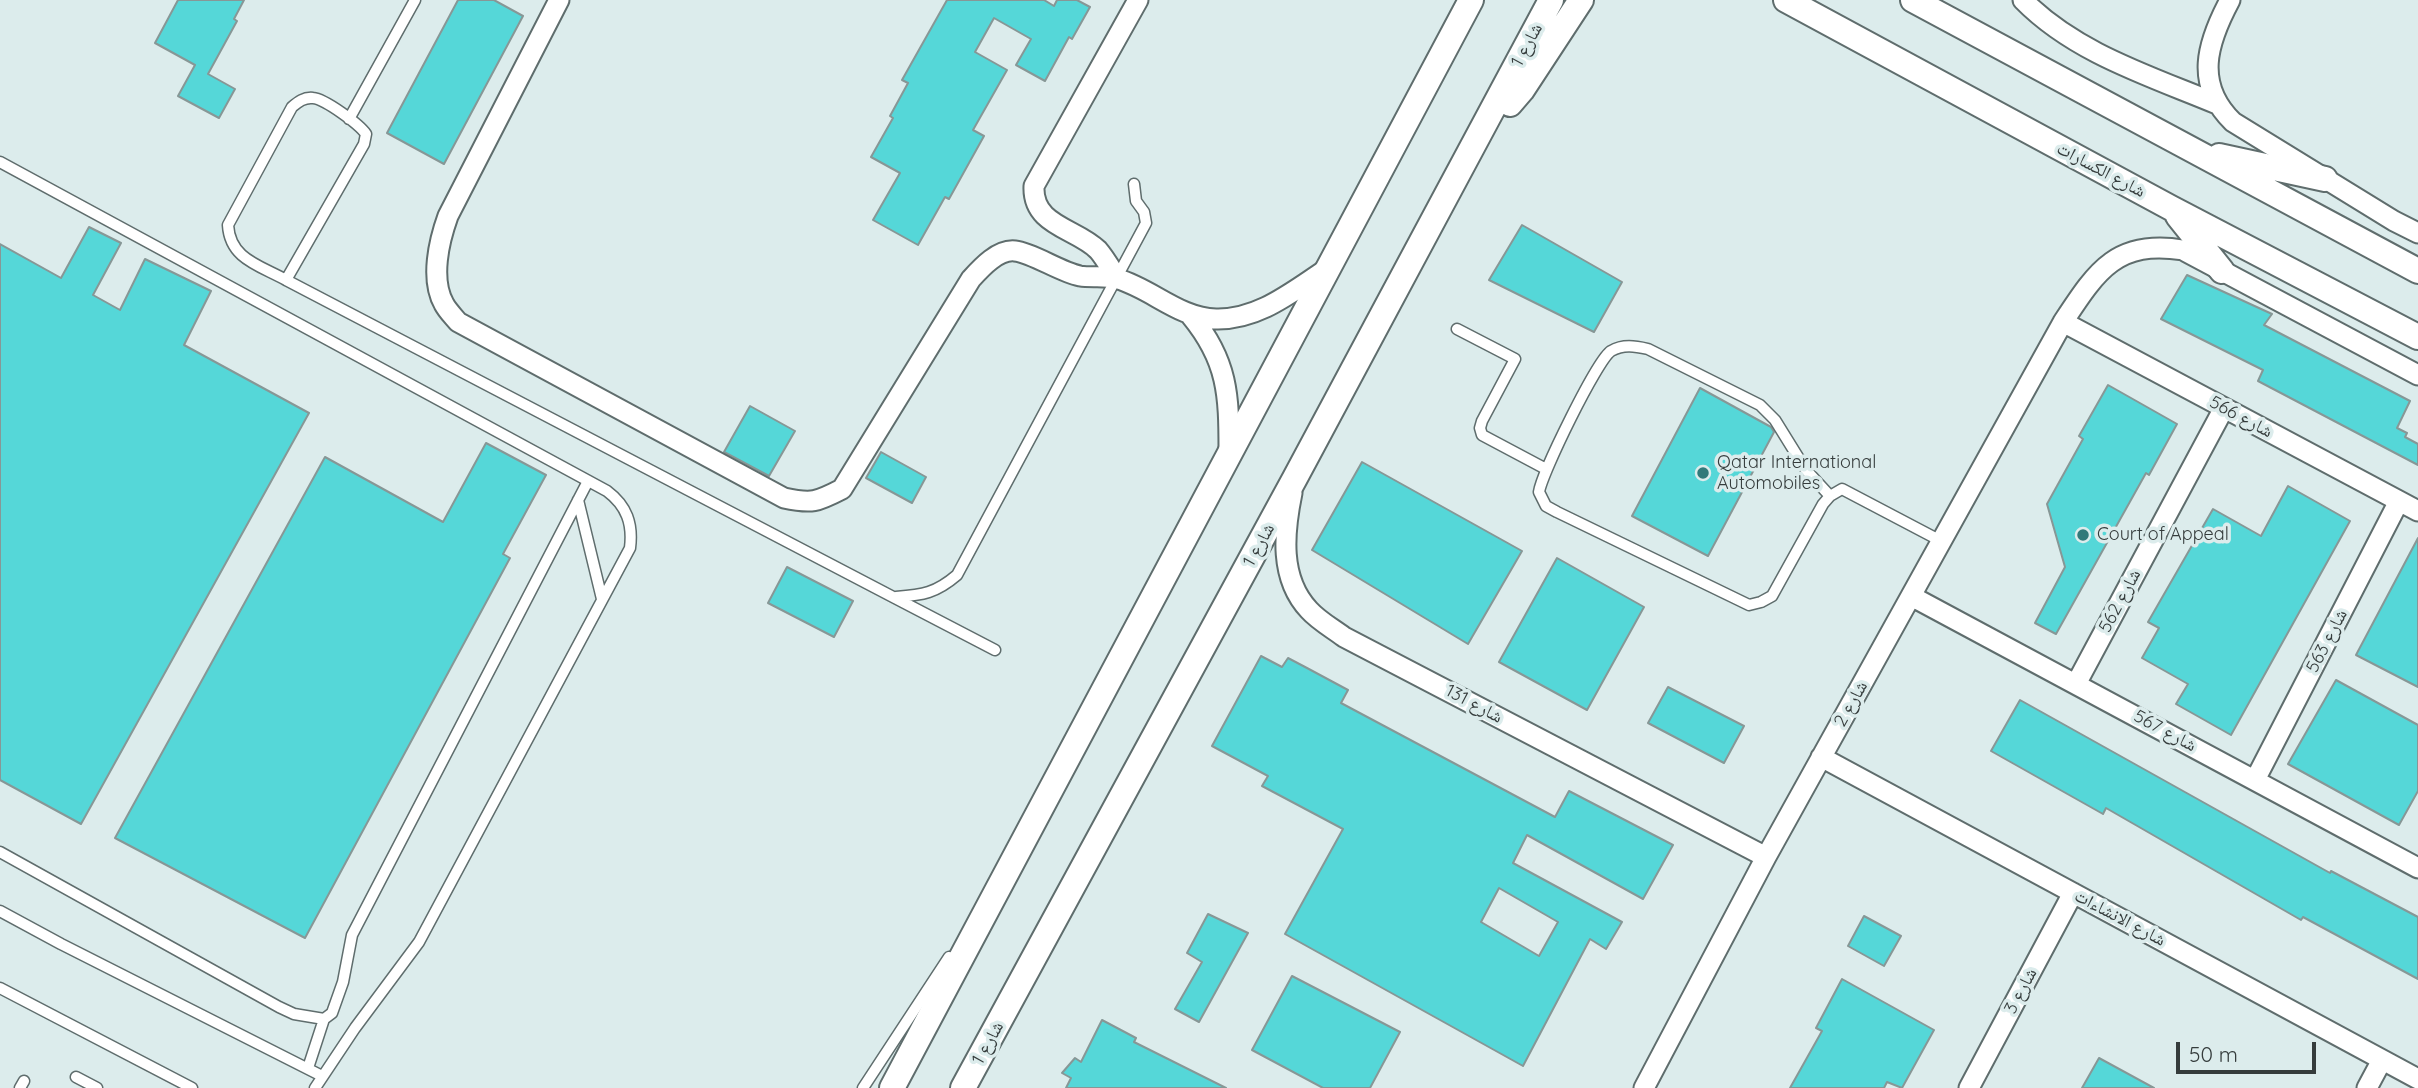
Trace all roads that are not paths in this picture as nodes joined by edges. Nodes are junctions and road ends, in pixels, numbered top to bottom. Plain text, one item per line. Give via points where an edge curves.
1 (415, 0) edge
2 (559, 0) edge
3 (1138, 0) edge
4 (1471, 0) edge
5 (1551, 0) edge
6 (1581, 0) edge
7 (1786, 0) edge
8 (1913, 0) edge
9 (2023, 0) edge
10 (2230, 0) edge
11 (2217, 104) junction
12 (349, 119) junction
13 (1479, 138) junction
14 (2195, 151) junction
15 (0, 162) edge
16 (2325, 179) junction
17 (1134, 184) dead end
18 (2171, 208) junction
19 (2418, 214) edge
20 (2394, 221) junction
21 (2418, 233) edge
22 (1327, 269) junction
23 (2222, 271) junction
24 (2418, 271) edge
25 (1117, 278) junction
26 (286, 280) junction
27 (1191, 316) junction
28 (2063, 322) junction
29 (1457, 329) dead end
30 (2418, 337) edge
31 (2418, 375) edge
32 (2224, 408) junction
33 (1229, 451) junction
34 (1546, 469) junction
35 (1295, 478) junction
36 (587, 482) junction
37 (1830, 496) junction
38 (579, 500) junction
39 (2399, 501) junction
40 (2418, 511) edge
41 (1941, 541) junction
42 (1910, 596) junction
43 (895, 598) junction
44 (602, 599) junction
45 (995, 650) dead end
46 (2076, 684) junction
47 (1821, 757) junction
48 (2255, 780) junction
49 (0, 852) edge
50 (1766, 857) junction
51 (1011, 863) junction
52 (2418, 868) edge
53 (2073, 894) junction
54 (0, 911) edge
55 (0, 988) edge
56 (324, 1020) junction
57 (2382, 1060) junction
58 (308, 1068) junction
59 (322, 1076) junction
60 (76, 1077) dead end
61 (2418, 1079) edge
62 (97, 1088) edge
63 (192, 1088) edge
64 (315, 1088) edge
65 (863, 1088) edge
66 (892, 1088) edge
67 (963, 1088) edge
68 (1644, 1088) edge
69 (1969, 1088) edge
70 (2367, 1088) edge

1 - 12 lane
2 - 25 street via 448,216 438,242 442,302 457,322 784,498 807,503 842,489 971,279 986,263 1014,250 1079,275
3 - 25 street via 1034,186 1033,200 1041,212 1097,249
4 - 22 street
5 - 13 street, شارع 1
6 - 13 street via 1522,90
7 - 18 street, شارع الكسارات
8 - 14 street
9 - 11 street via 2045,22 2085,46
10 - 11 street via 2212,39 2208,64
11 - 16 street via 2233,122
12 - 26 lane via 366,134 364,144
12 - 26 lane via 315,98 302,99 292,107 228,225 228,239 238,255
13 - 35 street, شارع 1
14 - 16 street
14 - 24 street
15 - 36 lane
16 - 20 street
17 - 25 lane via 1146,223
18 - 23 street
18 - 30 street, شارع الكسارات
19 - 20 street
20 - 21 street
22 - 27 street via 1259,311 1216,319
22 - 33 street
23 - 28 street via 2183,250 2162,246 2126,254 2091,279
23 - 31 street
25 - 27 street
25 - 43 lane via 957,575 926,594
26 - 43 lane
27 - 33 street via 1207,334 1225,377
28 - 32 street, شارع 566
28 - 41 street, شارع 2
29 - 34 lane via 1515,359 1482,422 1482,435
32 - 39 street, شارع 566
32 - 46 street, شارع 562
33 - 51 street
34 - 37 lane via 1539,492 1546,506 1749,605 1772,596
34 - 37 lane via 1607,355 1614,349 1635,346 1760,405
35 - 50 street, شارع 131 via 1285,527 1290,577 1308,609 1322,621
35 - 67 street, شارع 1
36 - 38 lane
36 - 44 lane via 615,497 631,526 630,548
37 - 41 lane via 1849,490
38 - 44 lane
38 - 56 lane via 356,926 343,982 332,1013
39 - 40 street, شارع 566
39 - 48 street, شارع 563
41 - 42 street, شارع 2
42 - 46 street, شارع 567
42 - 47 street, شارع 2
43 - 45 lane
44 - 59 lane via 419,942
46 - 48 street, شارع 567
47 - 50 street, شارع 2
47 - 53 street, شارع الانشاءات
48 - 52 street, شارع 567
49 - 56 lane via 279,1007
50 - 68 street, شارع 2
51 - 65 lane
51 - 66 street
53 - 57 street, شارع الانشاءات
53 - 69 street, شارع 3
54 - 58 lane
55 - 63 lane
56 - 58 lane
57 - 61 street, شارع الانشاءات
57 - 70 street
58 - 59 lane
59 - 64 lane
60 - 62 lane

